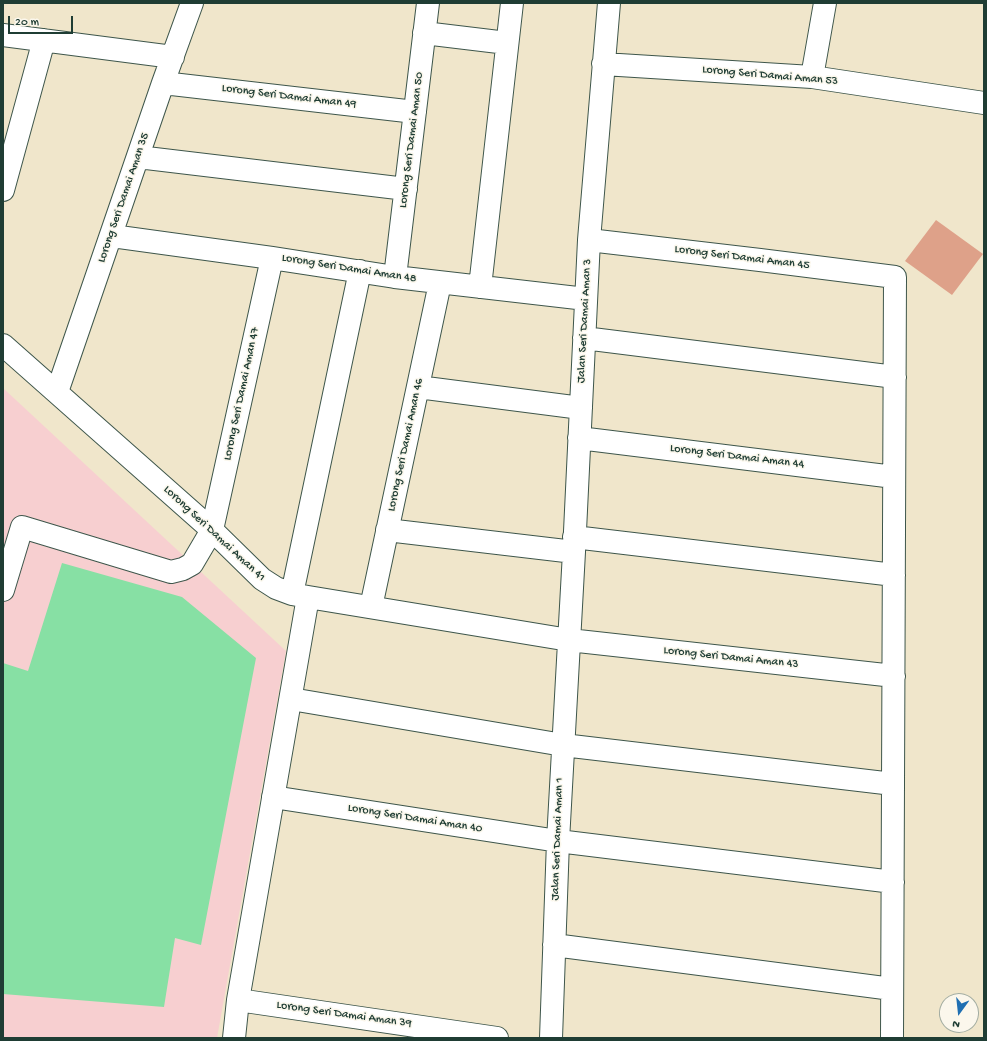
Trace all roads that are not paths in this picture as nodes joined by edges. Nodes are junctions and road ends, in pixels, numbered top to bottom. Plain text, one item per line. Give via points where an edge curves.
1 (192, 3) edge
2 (428, 3) edge
3 (512, 3) edge
4 (609, 3) edge
5 (825, 3) edge
6 (424, 33) junction
7 (3, 35) edge
8 (44, 40) junction
9 (507, 43) junction
10 (173, 57) junction
11 (603, 64) junction
12 (812, 77) junction
13 (164, 83) junction
14 (984, 103) edge
15 (415, 112) junction
16 (138, 157) junction
17 (406, 189) junction
18 (3, 190) edge
19 (112, 236) junction
20 (589, 240) junction
21 (272, 258) junction
22 (360, 271) junction
23 (395, 277) junction
24 (440, 283) junction
25 (480, 287) junction
26 (586, 299) junction
27 (584, 338) junction
28 (3, 345) edge
29 (895, 377) junction
30 (418, 387) junction
31 (57, 392) junction
32 (581, 408) junction
33 (579, 438) junction
34 (894, 476) junction
35 (212, 530) junction
36 (388, 530) junction
37 (574, 545) junction
38 (894, 575) junction
39 (3, 590) edge
40 (300, 596) junction
41 (371, 607) junction
42 (569, 640) junction
43 (894, 676) junction
44 (291, 699) junction
45 (563, 745) junction
46 (893, 784) junction
47 (273, 797) junction
48 (558, 841) junction
49 (893, 882) junction
50 (554, 945) junction
51 (892, 989) junction
52 (238, 1000) junction
53 (234, 1038) edge
54 (497, 1038) edge
55 (551, 1038) edge
56 (892, 1038) edge

1 - 10 street, Lorong Seri Damai Aman 35
2 - 6 street, Lorong Seri Damai Aman 50
3 - 9 street
4 - 11 street, Jalan Seri Damai Aman 3
5 - 12 street
6 - 9 street
6 - 15 street, Lorong Seri Damai Aman 50
7 - 8 street
8 - 10 street
8 - 18 street
9 - 25 street
10 - 13 street, Lorong Seri Damai Aman 35
11 - 12 street, Lorong Seri Damai Aman 53
11 - 20 street, Jalan Seri Damai Aman 3
12 - 14 street, Lorong Seri Damai Aman 53
13 - 15 street, Lorong Seri Damai Aman 49
13 - 16 street, Lorong Seri Damai Aman 35
15 - 17 street, Lorong Seri Damai Aman 50
16 - 17 street
16 - 19 street, Lorong Seri Damai Aman 35
17 - 23 street, Lorong Seri Damai Aman 50
19 - 21 street, Lorong Seri Damai Aman 48
19 - 31 street, Lorong Seri Damai Aman 35
20 - 26 street, Jalan Seri Damai Aman 3
20 - 29 street, Lorong Seri Damai Aman 45 via 895,278
21 - 22 street, Lorong Seri Damai Aman 48
21 - 35 street, Lorong Seri Damai Aman 47
22 - 23 street, Lorong Seri Damai Aman 48
22 - 40 street
23 - 24 street, Lorong Seri Damai Aman 48
24 - 25 street, Lorong Seri Damai Aman 48
24 - 30 street, Lorong Seri Damai Aman 46
25 - 26 street, Lorong Seri Damai Aman 48
26 - 27 street, Jalan Seri Damai Aman 3
27 - 29 street
27 - 32 street, Jalan Seri Damai Aman 3
28 - 31 street, Lorong Seri Damai Aman 41
29 - 34 street
30 - 32 street
30 - 36 street, Lorong Seri Damai Aman 46
31 - 35 street, Lorong Seri Damai Aman 41
32 - 33 street, Jalan Seri Damai Aman 3
33 - 34 street, Lorong Seri Damai Aman 44
33 - 37 street, Jalan Seri Damai Aman 3
34 - 38 street
35 - 39 street, Lorong Seri Damai Aman 47 via 192,564 171,572 22,528
35 - 40 street, Lorong Seri Damai Aman 41 via 262,579 276,588
36 - 37 street
36 - 41 street, Lorong Seri Damai Aman 46
37 - 38 street
37 - 42 street, Jalan Seri Damai Aman 3
38 - 43 street
40 - 41 street, Lorong Seri Damai Aman 41
40 - 44 street
41 - 42 street, Lorong Seri Damai Aman 41
42 - 43 street, Lorong Seri Damai Aman 43
42 - 45 street, Jalan Seri Damai Aman 1
43 - 46 street
44 - 45 street
44 - 47 street
45 - 46 street
45 - 48 street, Jalan Seri Damai Aman 1
46 - 49 street
47 - 48 street, Lorong Seri Damai Aman 40
47 - 52 street
48 - 49 street, Lorong Seri Damai Aman 40
48 - 50 street, Jalan Seri Damai Aman 1
49 - 51 street
50 - 51 street
50 - 55 street, Jalan Seri Damai Aman 1
51 - 56 street
52 - 53 street
52 - 54 street, Lorong Seri Damai Aman 39

